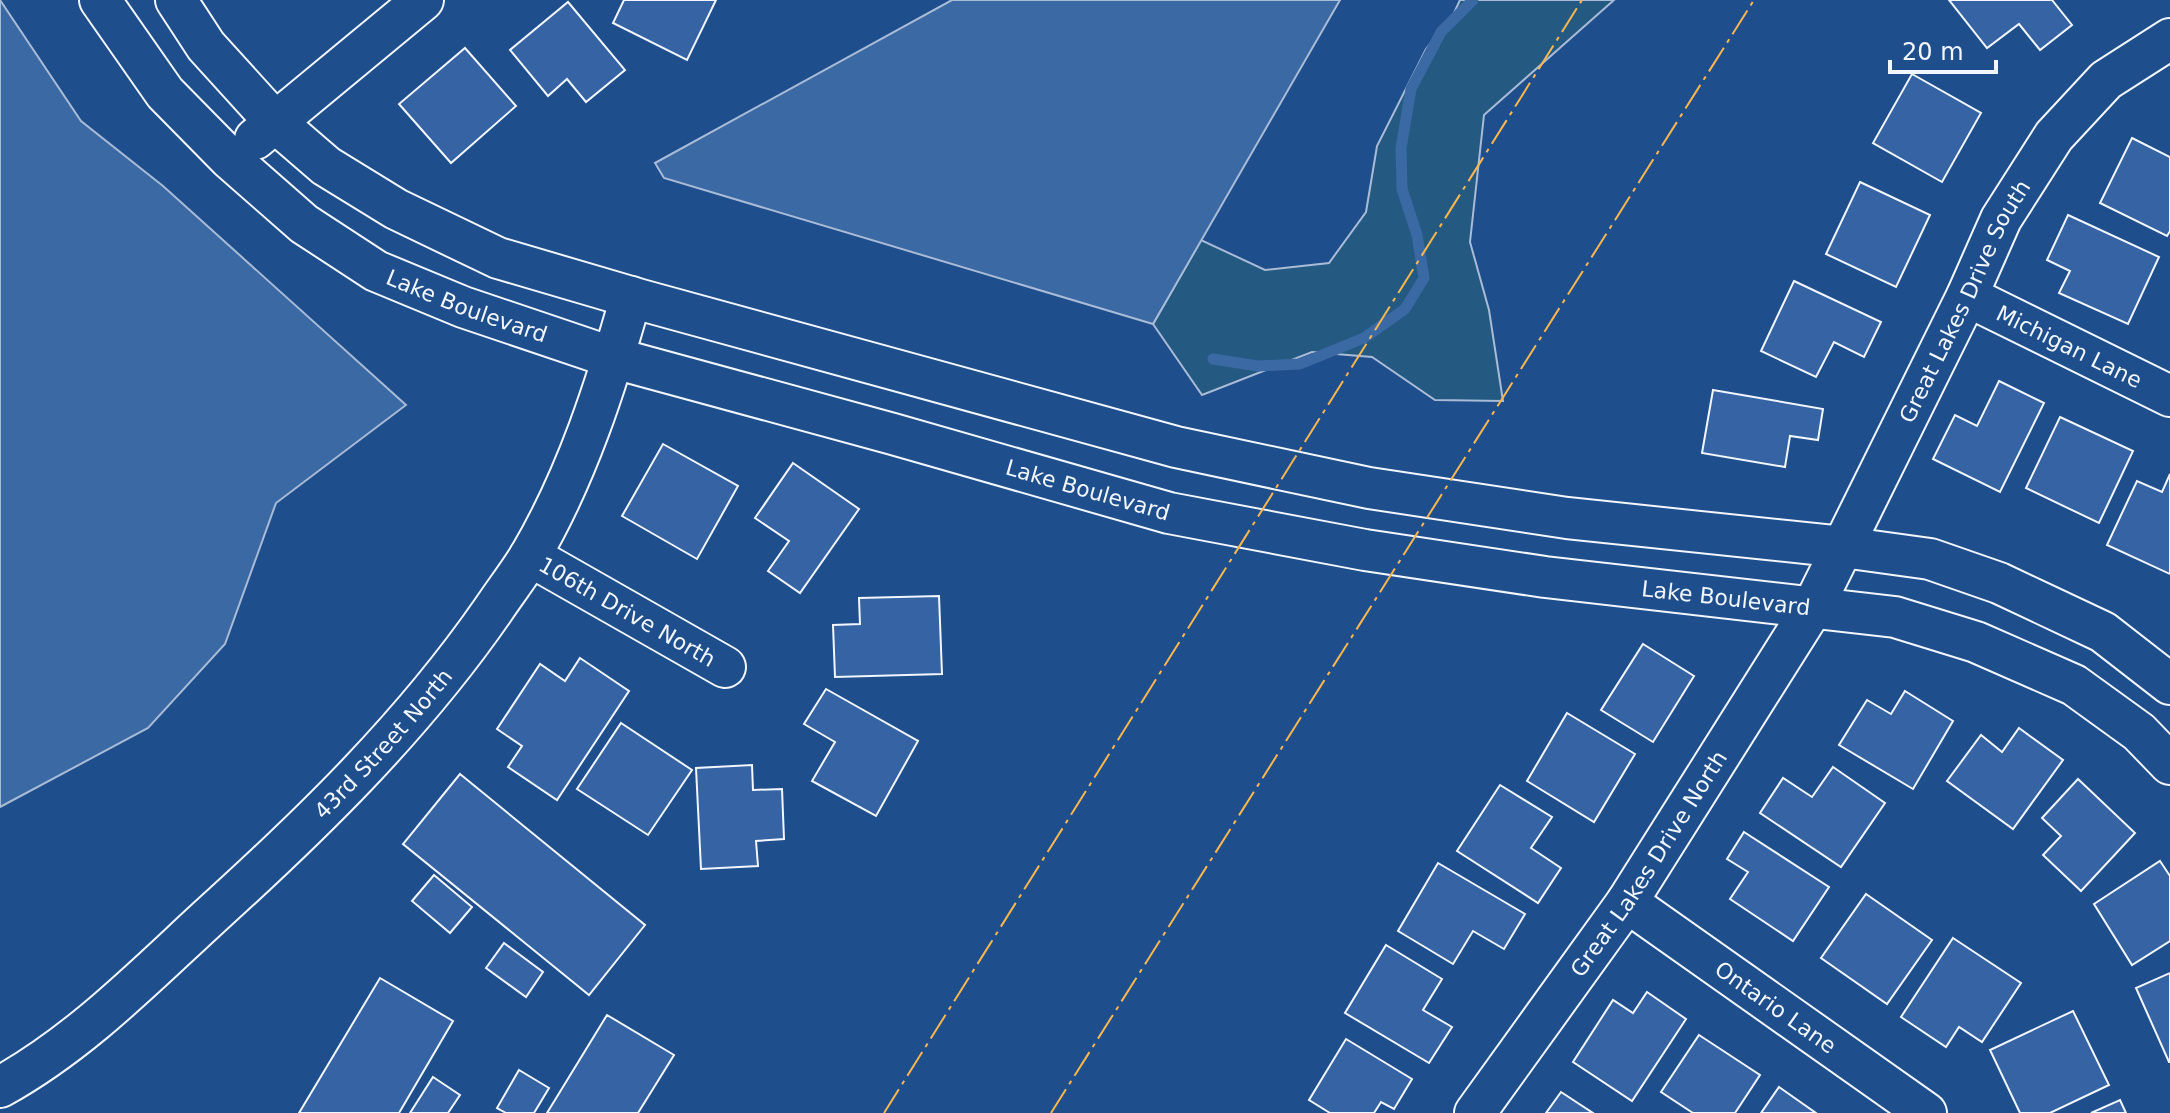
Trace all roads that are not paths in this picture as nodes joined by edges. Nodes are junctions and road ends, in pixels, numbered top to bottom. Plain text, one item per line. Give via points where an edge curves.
1 (100, 0) edge
2 (176, 0) edge
3 (423, 0) edge
4 (2170, 39) edge
5 (275, 122) junction
6 (230, 159) junction
7 (1967, 296) junction
8 (631, 297) junction
9 (614, 358) junction
10 (2170, 396) edge
11 (1843, 547) junction
12 (530, 556) junction
13 (1813, 607) junction
14 (725, 667) dead end
15 (2170, 684) edge
16 (2170, 764) edge
17 (1627, 902) junction
18 (0, 1087) edge
19 (1475, 1113) edge
20 (1926, 1113) edge

1 - 6 street, Lake Boulevard via 165,93
2 - 5 street via 206,46
3 - 5 street
4 - 7 street, Great Lakes Drive South via 2106,80 2054,136 2001,219
5 - 6 street
5 - 8 street via 326,166 396,209 498,258
6 - 9 street, Lake Boulevard via 304,224 376,271
7 - 10 street, Michigan Lane
7 - 11 street, Great Lakes Drive South
8 - 9 street, 43rd Street North
8 - 11 street via 1176,447 1369,488 1567,518
9 - 12 street, 43rd Street North via 577,461
9 - 13 street, Lake Boulevard via 1169,513 1530,575
11 - 13 street, Great Lakes Drive South
11 - 15 street via 1930,559 1999,583 2103,632
12 - 14 street, 106th Drive North
12 - 18 street, 43rd Street North via 461,657 306,830 89,1027
13 - 16 street, Lake Boulevard via 1895,617 1990,648 2074,685 2139,732
13 - 17 street, Great Lakes Drive North
17 - 19 street, Great Lakes Drive North
17 - 20 street, Ontario Lane

